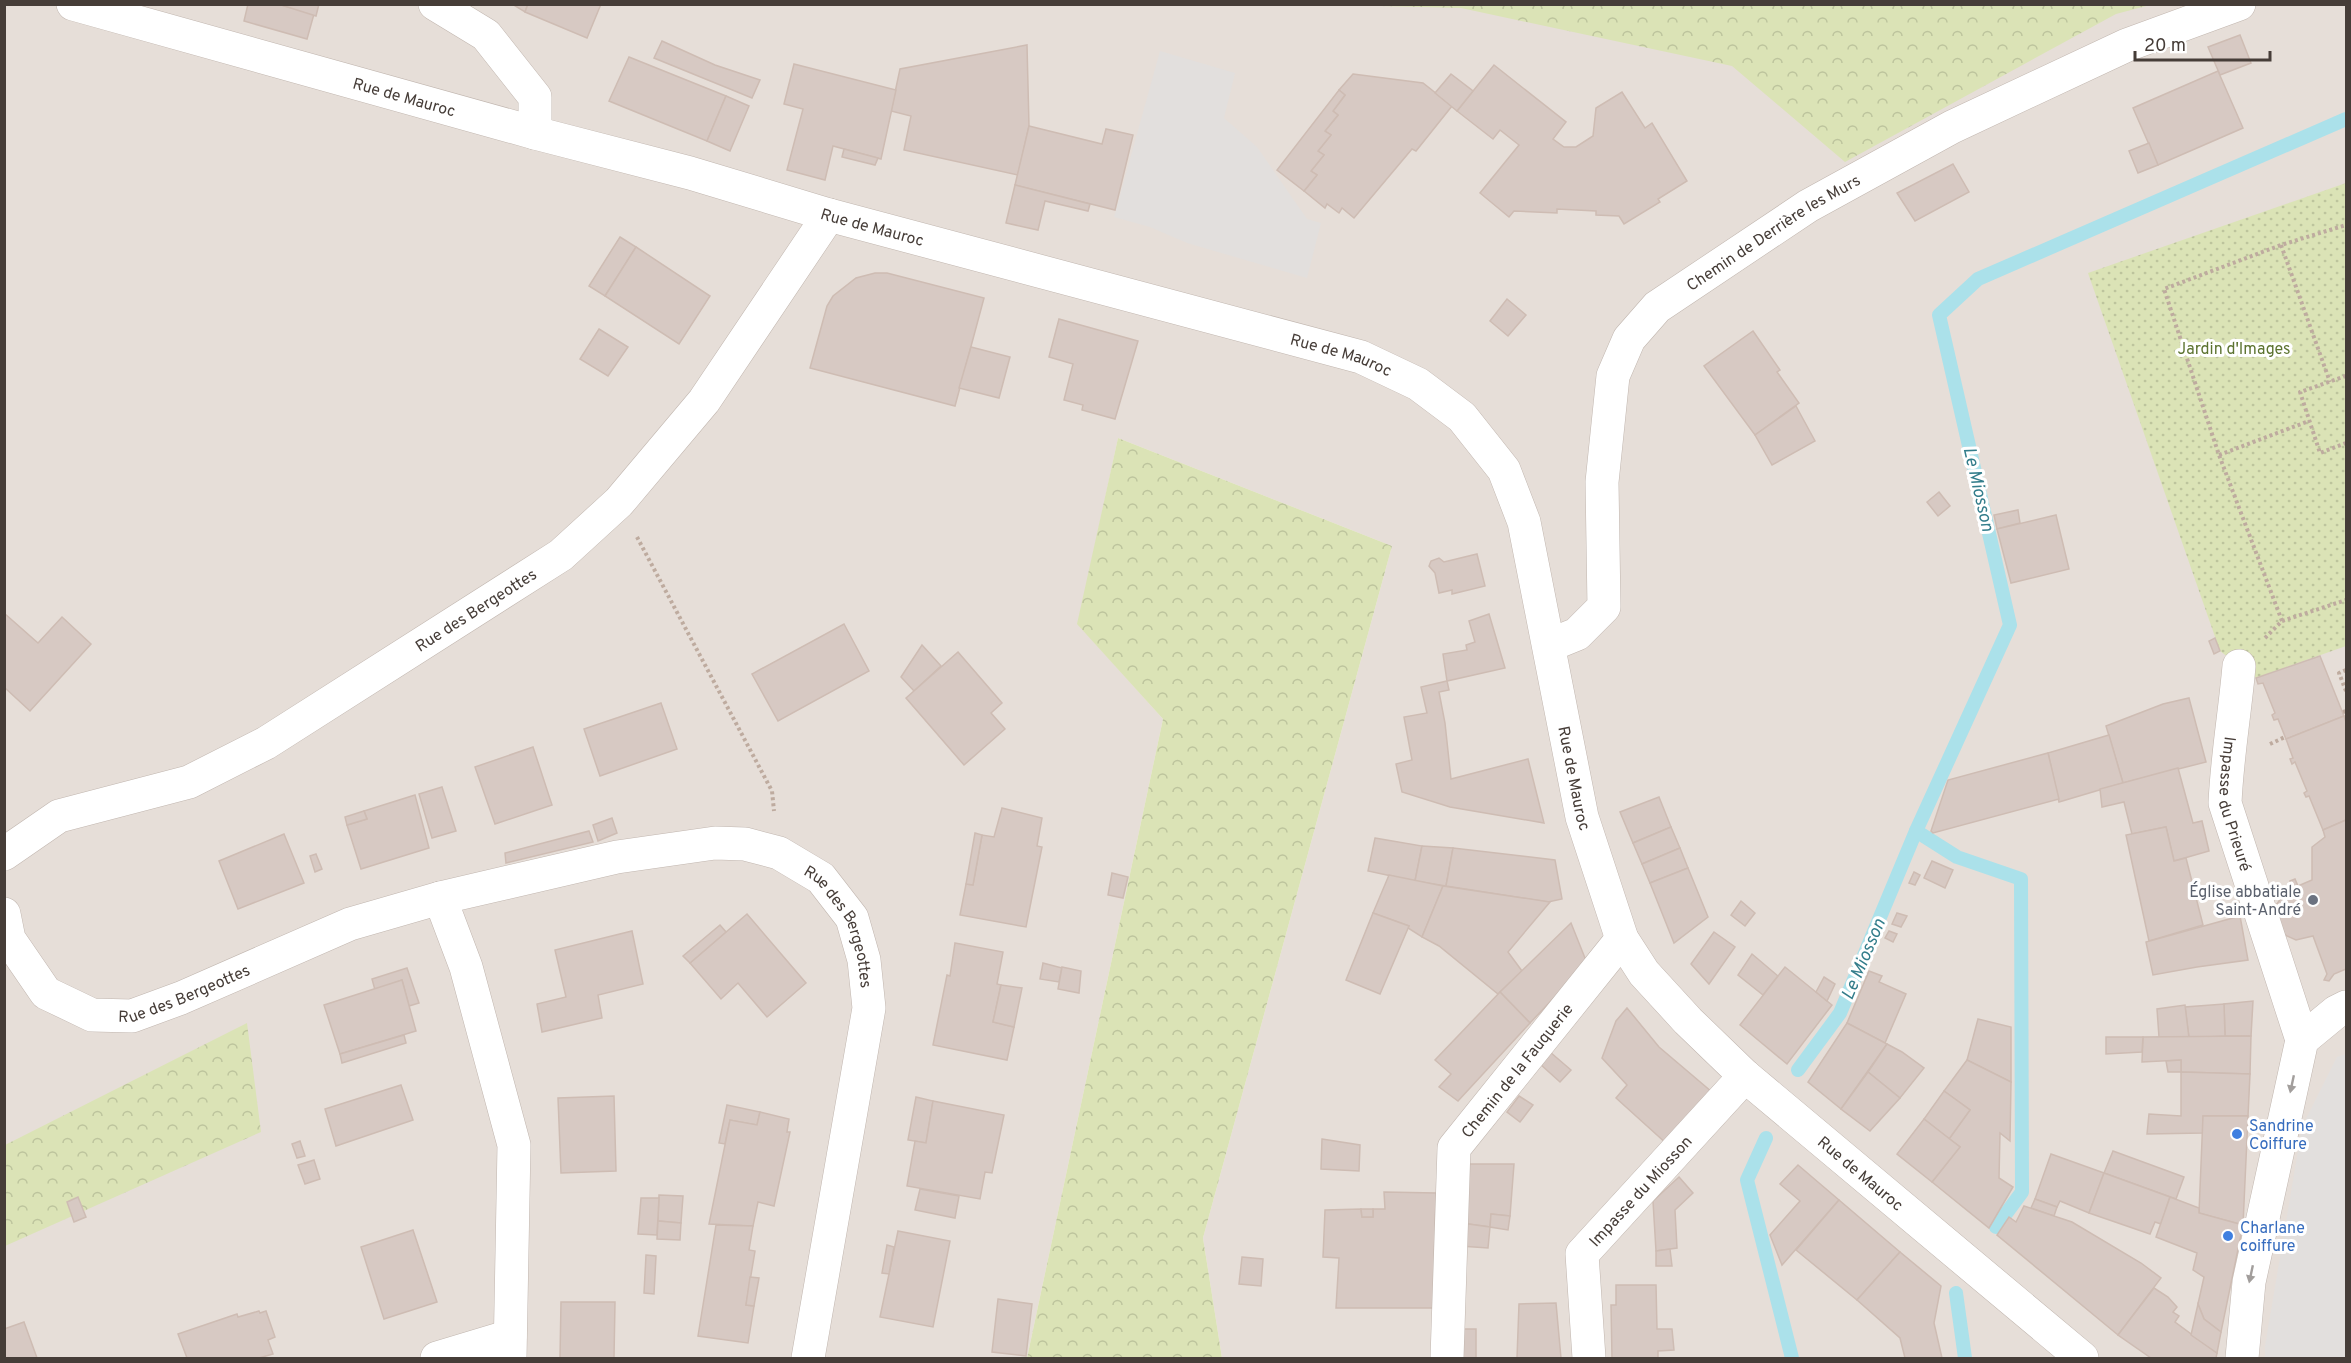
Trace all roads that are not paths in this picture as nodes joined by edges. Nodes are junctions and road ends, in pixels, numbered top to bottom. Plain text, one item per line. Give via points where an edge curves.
1 (73, 4) edge
2 (435, 4) edge
3 (2239, 4) edge
4 (535, 133) junction
5 (829, 215) junction
6 (1550, 645) junction
7 (2239, 666) road end
8 (4, 854) edge
9 (440, 898) junction
10 (4, 914) edge
11 (1622, 939) junction
12 (2346, 1007) edge
13 (2302, 1040) junction
14 (1745, 1076) junction
15 (510, 1347) edge
16 (437, 1359) edge
17 (808, 1359) edge
18 (1447, 1359) edge
19 (1589, 1359) edge
20 (2082, 1359) edge
21 (2242, 1359) edge

1 - 4 street, Rue de Mauroc
2 - 4 street via 486,35 535,97
3 - 6 street, Chemin de Derrière les Murs via 2127,45 1952,127 1808,206 1657,306 1629,339 1613,376 1602,482 1604,607 1576,634
4 - 5 street, Rue de Mauroc via 690,173
5 - 6 street, Rue de Mauroc via 1361,357 1418,384 1462,417 1504,470 1524,522
5 - 8 street, Rue des Bergeottes via 704,401 619,502 561,555 266,743 189,782 59,816
6 - 11 street, Rue de Mauroc via 1582,817
7 - 13 street, Impasse du Prieuré via 2225,803
9 - 10 street, Rue des Bergeottes via 350,924 132,1016 92,1015 46,993 9,939
9 - 15 street via 466,967 514,1144
9 - 17 street, Rue des Bergeottes via 617,857 716,843 745,844 779,853 821,878 852,918 864,960 869,1008
11 - 14 street, Rue de Mauroc via 1644,973
11 - 18 street, Chemin de la Fauquerie via 1454,1148
12 - 13 street
13 -> 21 street via 2249,1282
14 - 19 street, Impasse du Miosson via 1582,1254
14 - 20 street, Rue de Mauroc
15 - 16 street

